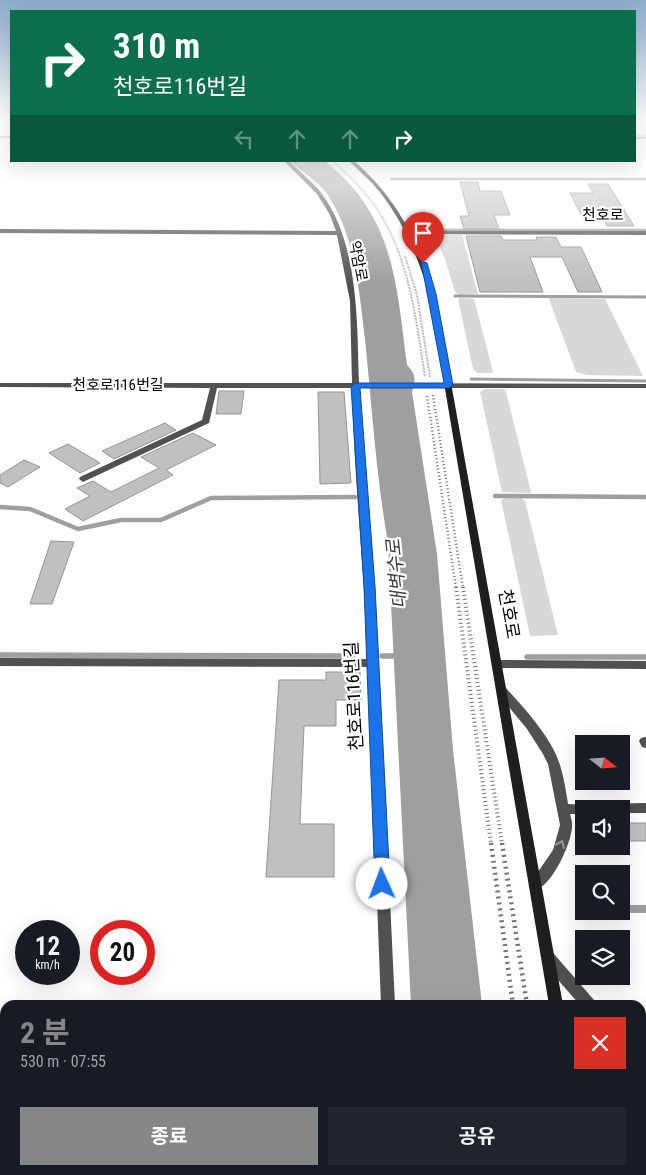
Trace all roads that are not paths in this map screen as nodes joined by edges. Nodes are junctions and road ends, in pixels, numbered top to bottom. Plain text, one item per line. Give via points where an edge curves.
1 (300, 175) edge
2 (365, 175) edge
3 (0, 231) edge
4 (340, 233) junction
5 (410, 233) junction
6 (646, 234) edge
7 (0, 385) edge
8 (358, 385) junction
9 (449, 385) junction
10 (214, 386) junction
11 (646, 386) edge
12 (83, 478) dead end
13 (0, 662) edge
14 (373, 663) junction
15 (497, 664) junction
16 (646, 665) edge
17 (502, 691) junction
18 (630, 808) edge
19 (646, 808) edge
20 (562, 809) junction
21 (575, 809) edge
22 (536, 885) junction
23 (548, 959) junction
24 (388, 1000) edge
25 (555, 1000) edge
26 (585, 1000) edge

1 - 4 lane, 약암로 via 325,199
2 - 5 street, 천호로 via 384,194
3 - 4 lane
4 - 8 lane, 약암로 via 354,308
5 - 6 lane, 천호로
5 - 9 street, 천호로 via 432,294
7 - 10 lane, 천호로116번길
8 - 9 lane, 천호로116번길
8 - 10 lane, 천호로116번길
8 - 14 lane, 천호로116번길 via 358,442
9 - 11 lane, 천호로116번길
9 - 15 street, 천호로
10 - 12 lane via 206,421
13 - 14 lane
14 - 24 lane, 천호로116번길
15 - 16 lane
15 - 17 street, 천호로
17 - 20 lane via 534,728 550,756
17 - 22 street, 천호로
18 - 19 lane
20 - 21 lane
22 -> 20 lane via 550,869 566,834
22 - 23 street, 천호로
23 - 25 street, 천호로
23 - 26 lane

